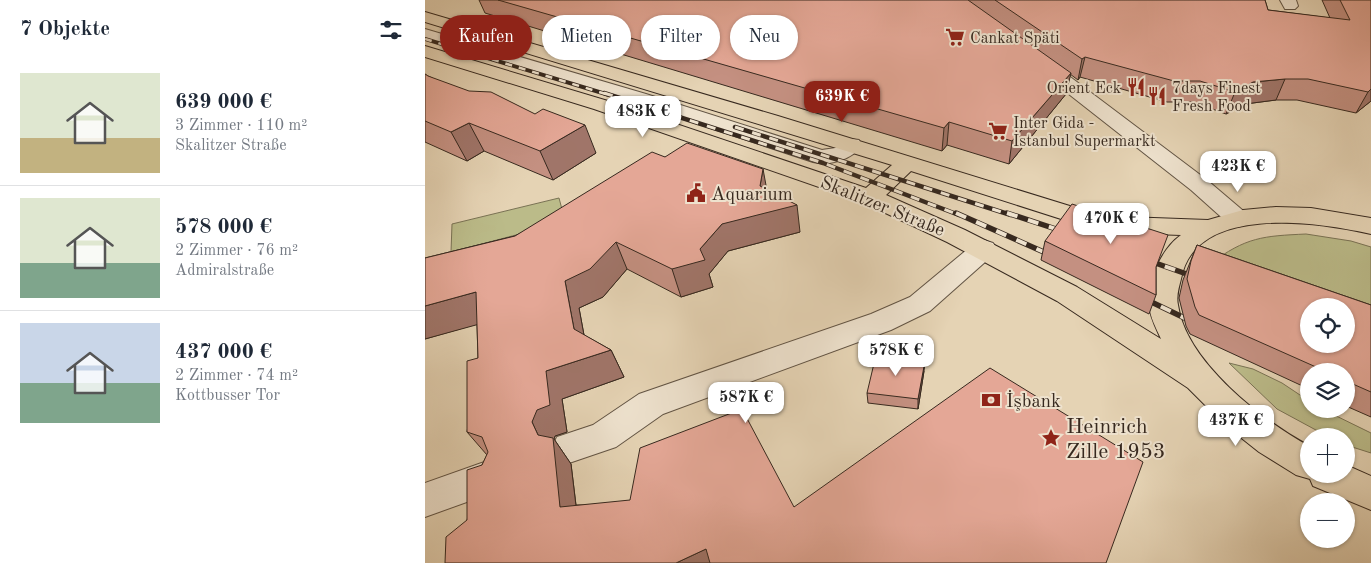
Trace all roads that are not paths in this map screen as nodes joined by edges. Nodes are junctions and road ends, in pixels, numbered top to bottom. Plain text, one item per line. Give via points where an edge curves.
1 (425, 17) edge
2 (425, 34) edge
3 (425, 51) edge
4 (1027, 53) edge
5 (851, 145) junction
6 (907, 163) junction
7 (870, 197) junction
8 (1238, 219) junction
9 (1371, 226) edge
10 (1211, 228) junction
11 (984, 249) junction
12 (1200, 379) junction
13 (569, 448) dead end
14 (1300, 459) edge
15 (489, 477) edge
16 (1348, 483) edge
17 (1371, 493) edge
18 (425, 500) edge

1 - 5 main road
2 - 5 street via 821,157 842,153
3 - 7 main road, Skalitzer Straße via 601,105
4 - 8 street
5 - 6 main road
6 - 7 main road
6 - 10 main road via 1083,218 1156,227
7 - 11 main road, Skalitzer Straße
8 - 9 main road via 1284,214 1317,215
8 - 10 main road
10 - 12 main road via 1190,240 1178,252 1167,273 1163,300 1171,331
11 - 12 main road, Skalitzer Straße via 1099,312
11 - 13 street via 920,304 881,322 651,404 604,436
12 - 14 main road via 1259,435
15 - 18 street
16 - 17 main road

